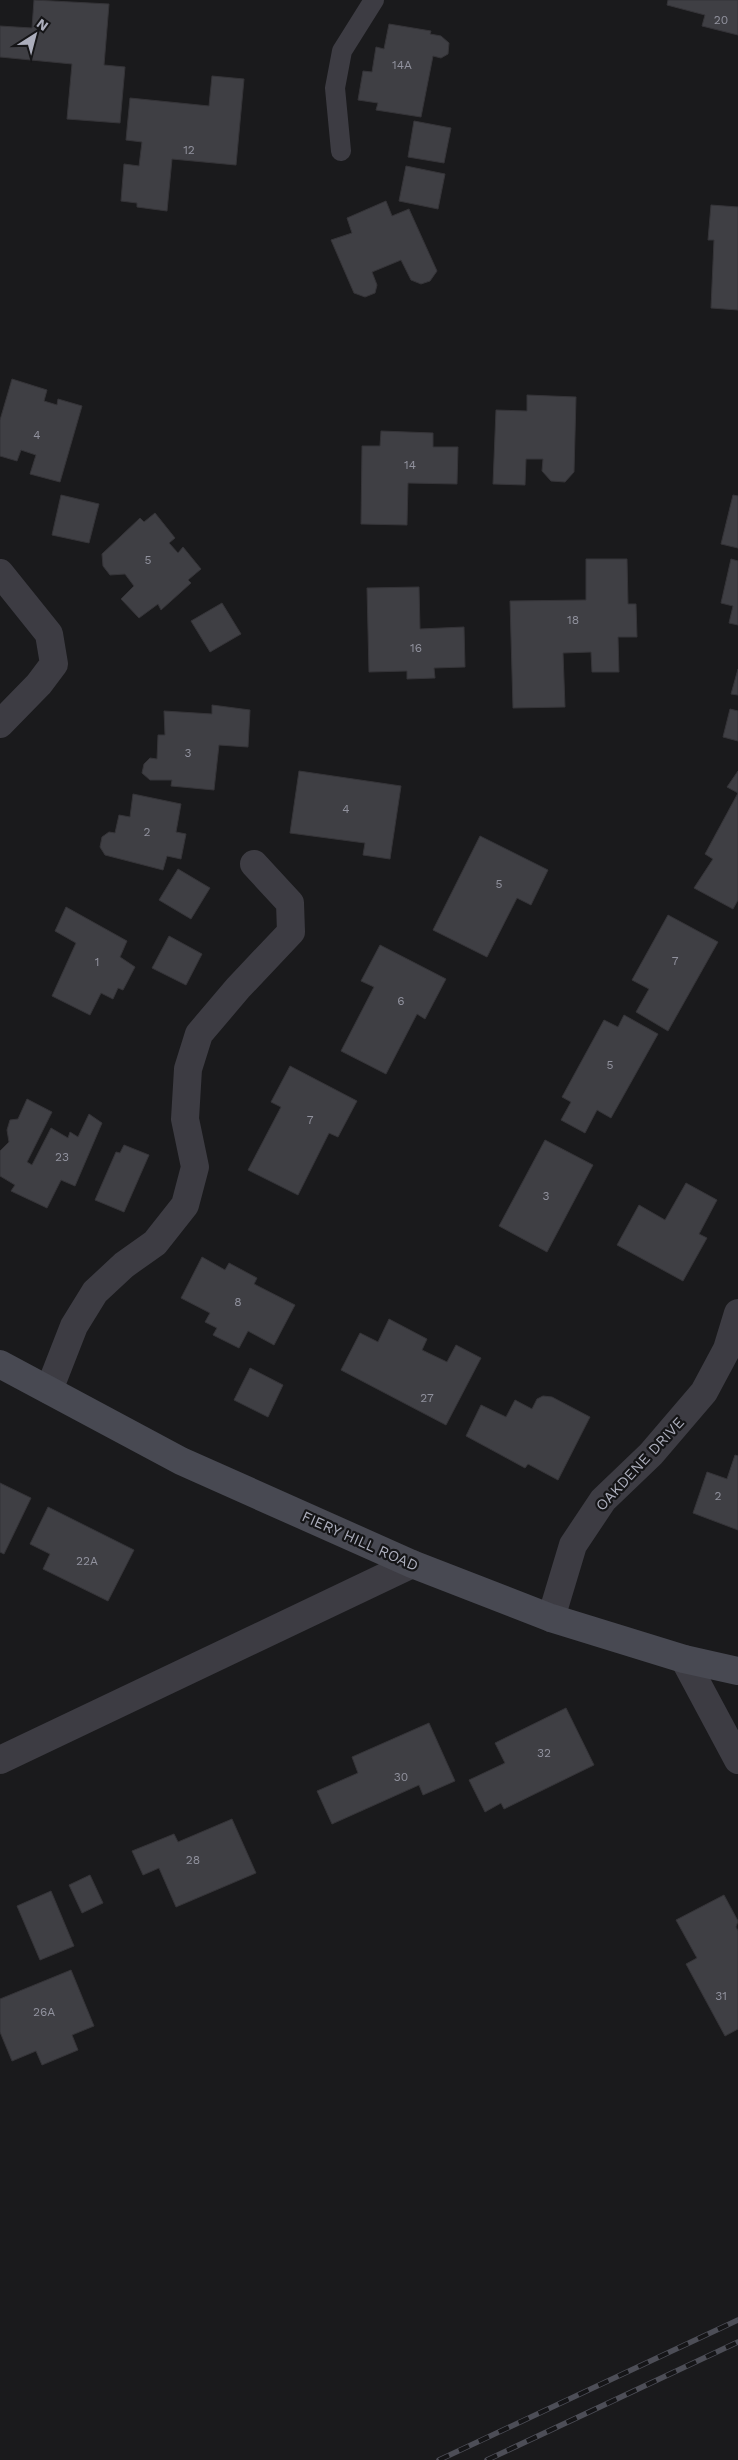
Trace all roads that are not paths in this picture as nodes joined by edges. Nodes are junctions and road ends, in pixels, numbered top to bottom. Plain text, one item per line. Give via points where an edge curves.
1 (374, 0) edge
2 (341, 151) dead end
3 (0, 573) edge
4 (0, 724) edge
5 (254, 864) dead end
6 (738, 1314) edge
7 (0, 1364) edge
8 (48, 1390) junction
9 (412, 1564) junction
10 (551, 1618) junction
11 (684, 1659) junction
12 (738, 1672) edge
13 (0, 1760) edge
14 (738, 1760) edge

1 - 2 lane via 342,52 335,88
3 - 4 street via 49,634 54,664
5 - 8 street via 290,903 291,932 199,1034 188,1069 185,1119 195,1167 185,1205 155,1242 95,1292 74,1326
6 - 10 street, OAKDENE DRIVE via 727,1349 704,1392 651,1454 604,1500 573,1545
7 - 8 street, FIERY HILL ROAD
8 - 9 street, FIERY HILL ROAD via 181,1461
9 - 10 street, FIERY HILL ROAD
9 - 13 street
10 - 11 street, FIERY HILL ROAD
11 - 12 street, FIERY HILL ROAD
11 - 14 street

